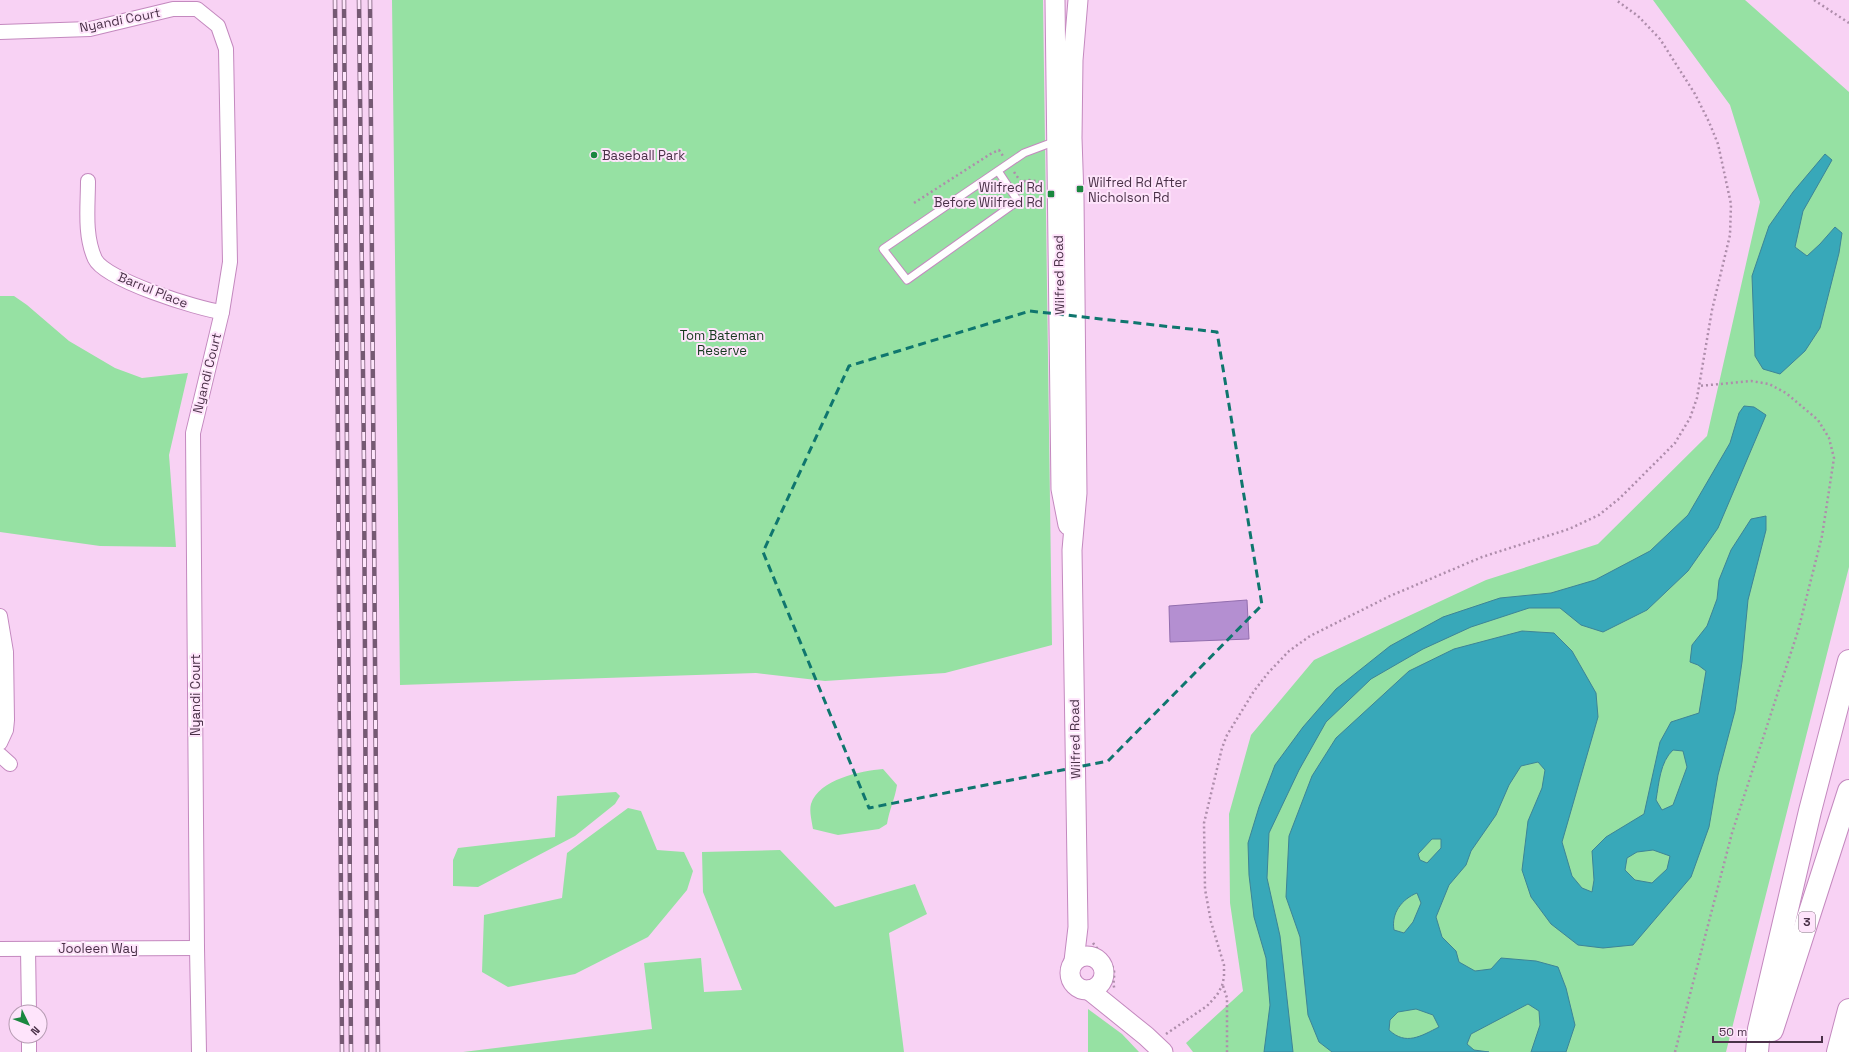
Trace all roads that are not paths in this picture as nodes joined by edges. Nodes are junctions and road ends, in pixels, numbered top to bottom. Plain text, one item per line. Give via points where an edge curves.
1 (1054, 0) edge
2 (1078, 0) edge
3 (0, 32) edge
4 (1064, 139) junction
5 (998, 171) junction
6 (88, 181) dead end
7 (222, 312) junction
8 (0, 616) edge
9 (1849, 661) edge
10 (0, 743) edge
11 (1849, 791) edge
12 (197, 948) junction
13 (0, 949) edge
14 (28, 949) junction
15 (1082, 958) junction
16 (1095, 987) junction
17 (29, 1004) edge
18 (1849, 1010) edge
19 (1164, 1043) edge
20 (199, 1052) edge
21 (1757, 1052) edge
22 (1764, 1052) edge
23 (1838, 1052) edge

1 - 4 main road, Wilfred Road
2 - 4 main road, Wilfred Road
3 - 7 street, Nyandi Court via 90,29 173,10 197,9 218,26 226,49 230,254
4 - 5 lane via 1024,153
4 - 15 main road, Wilfred Road via 1074,197 1077,493 1072,550 1078,927
5 - 5 lane via 883,249 906,280 1018,201
6 - 7 street, Barrul Place via 88,238 96,261 115,276 194,307
7 - 12 street, Nyandi Court via 193,433
8 - 10 street via 6,652 7,720
9 - 21 highway via 1758,1029
11 - 22 highway, 3
12 - 14 street, Jooleen Way
12 - 20 street, Nyandi Court
13 - 14 street, Jooleen Way
14 - 17 street
15 - 16 main road via 1096,958 1103,966 1104,972
15 - 16 main road via 1069,972 1072,982 1080,989
16 - 19 main road via 1116,1011 1146,1036
18 - 23 highway

